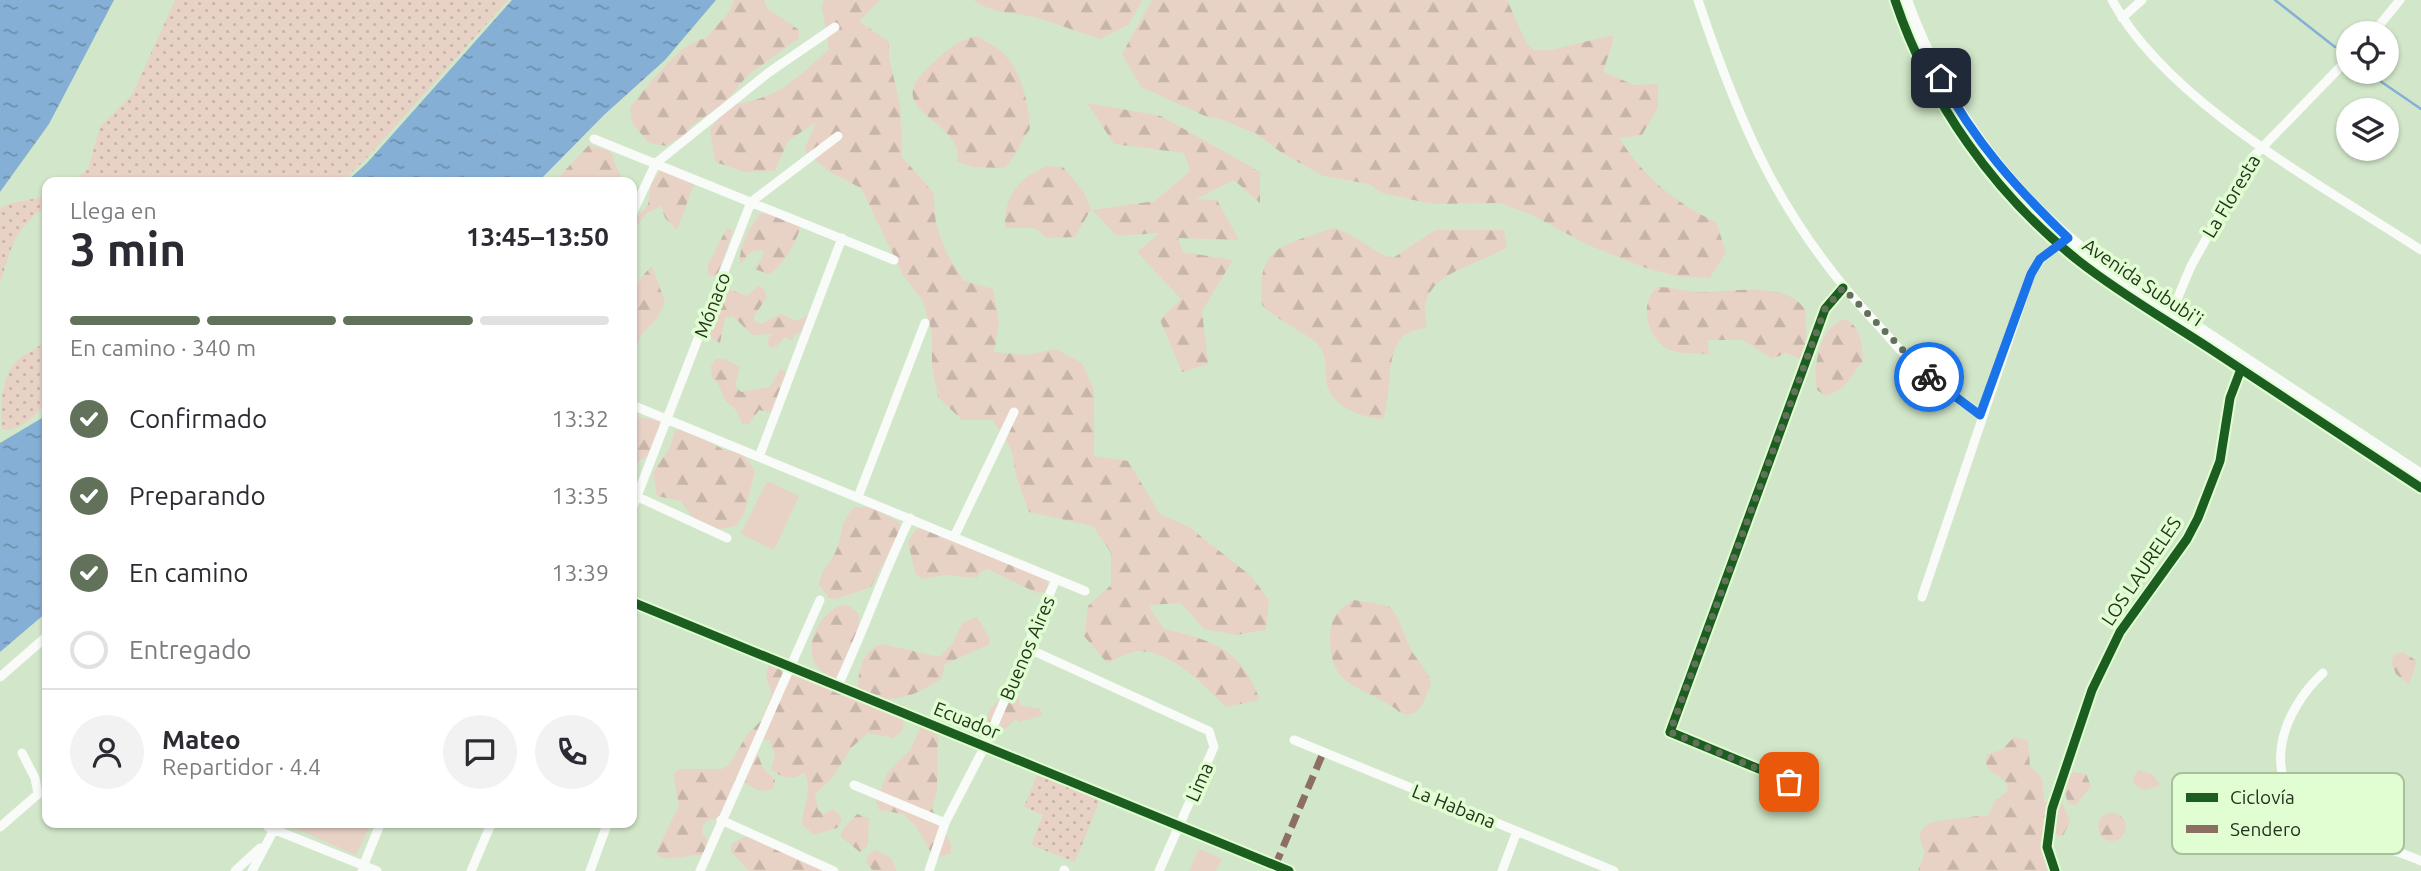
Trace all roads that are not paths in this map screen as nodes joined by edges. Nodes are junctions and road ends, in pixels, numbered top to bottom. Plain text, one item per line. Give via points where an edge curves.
1 (1698, 0) edge
2 (1895, 0) edge
3 (1906, 0) edge
4 (2112, 0) edge
5 (2143, 0) edge
6 (2400, 0) edge
7 (2122, 18) junction
8 (2383, 21) edge
9 (835, 27) dead end
10 (2336, 70) edge
11 (838, 136) dead end
12 (594, 139) dead end
13 (2261, 146) junction
14 (656, 163) junction
15 (751, 202) junction
16 (637, 203) edge
17 (842, 238) junction
18 (2064, 241) junction
19 (2421, 250) edge
20 (894, 260) dead end
21 (1843, 288) junction
22 (2170, 316) junction
23 (925, 323) dead end
24 (2241, 369) junction
25 (637, 407) edge
26 (1014, 412) dead end
27 (1980, 415) junction
28 (667, 419) junction
29 (759, 457) junction
30 (2421, 475) edge
31 (2421, 488) edge
32 (638, 497) joint
33 (858, 498) junction
34 (910, 518) junction
35 (954, 537) junction
36 (727, 538) dead end
37 (1056, 579) junction
38 (1086, 591) dead end
39 (1922, 597) dead end
40 (820, 600) dead end
41 (637, 604) edge
42 (42, 640) edge
43 (1027, 648) junction
44 (792, 667) junction
45 (2323, 673) dead end
46 (0, 677) edge
47 (838, 685) junction
48 (1294, 740) dead end
49 (985, 746) junction
50 (22, 753) dead end
51 (2284, 773) edge
52 (853, 785) dead end
53 (1812, 791) dead end
54 (721, 820) junction
55 (945, 823) junction
56 (1179, 825) junction
57 (0, 827) edge
58 (272, 828) edge
59 (277, 828) edge
60 (379, 828) edge
61 (489, 828) edge
62 (606, 828) edge
63 (1517, 831) junction
64 (264, 845) junction
65 (2404, 854) edge
66 (2421, 861) edge
67 (362, 868) edge
68 (1274, 868) edge
69 (235, 871) edge
70 (252, 871) edge
71 (377, 871) edge
72 (471, 871) edge
73 (590, 871) edge
74 (700, 871) edge
75 (834, 871) edge
76 (929, 871) edge
77 (1160, 871) edge
78 (1289, 871) edge
79 (1502, 871) edge
80 (1614, 871) edge
81 (2055, 871) edge

1 - 21 street via 1728,91 1758,156 1805,238
2 - 18 street, Avenida Sububi'i via 1923,69 1961,134 1996,180
3 - 18 street, Avenida Sububi'i via 1933,63 1971,128
4 - 7 street
5 - 7 street
6 - 8 street
7 - 13 street via 2176,80
9 - 14 street via 768,73
10 - 13 street, La Floresta
11 - 15 street
12 - 14 street
13 - 19 street
13 - 22 street, La Floresta via 2191,266
14 - 15 street
14 - 16 street
15 - 17 street
15 - 28 street, Mónaco
17 - 20 street
17 - 29 street
18 - 22 street, Avenida Sububi'i via 2099,276
18 - 27 street via 2040,259 2031,274
21 - 27 street via 1920,370
21 - 53 street via 1825,309 1670,732
22 - 24 street, Avenida Sububi'i
22 - 30 street, Avenida Sububi'i
23 - 33 street
24 - 31 street, Avenida Sububi'i
24 - 81 street, LOS LAURELES via 2230,398 2220,461 2198,518 2120,632 2092,690 2052,809 2047,847
25 - 28 street
26 - 35 street
27 - 39 street
28 - 29 street
28 - 32 street, Mónaco
29 - 33 street
32 - 36 street
33 - 34 street
34 - 35 street
34 - 47 street
35 - 37 street
37 - 38 street
37 - 43 street, Buenos Aires
40 - 44 street
41 - 44 street, Ecuador
42 - 46 street
43 - 49 street, Buenos Aires
43 - 56 street, Lima via 1209,731 1214,747
44 - 47 street, Ecuador
44 - 54 street
45 - 51 street via 2305,691 2281,735 2279,752
47 - 49 street, Ecuador
48 - 63 street, La Habana
49 - 55 street, Buenos Aires
49 - 56 street, Ecuador
50 - 57 street via 38,794
52 - 55 street
54 - 74 street
54 - 75 street
55 - 76 street, Buenos Aires
56 - 68 street, Ecuador
56 - 77 street, Lima
58 - 64 street
59 - 67 street
60 - 67 street
61 - 72 street
62 - 73 street
63 - 79 street
63 - 80 street, La Habana
64 - 69 street
64 - 70 street
65 - 66 street
67 - 71 street
68 - 78 street, Ecuador

